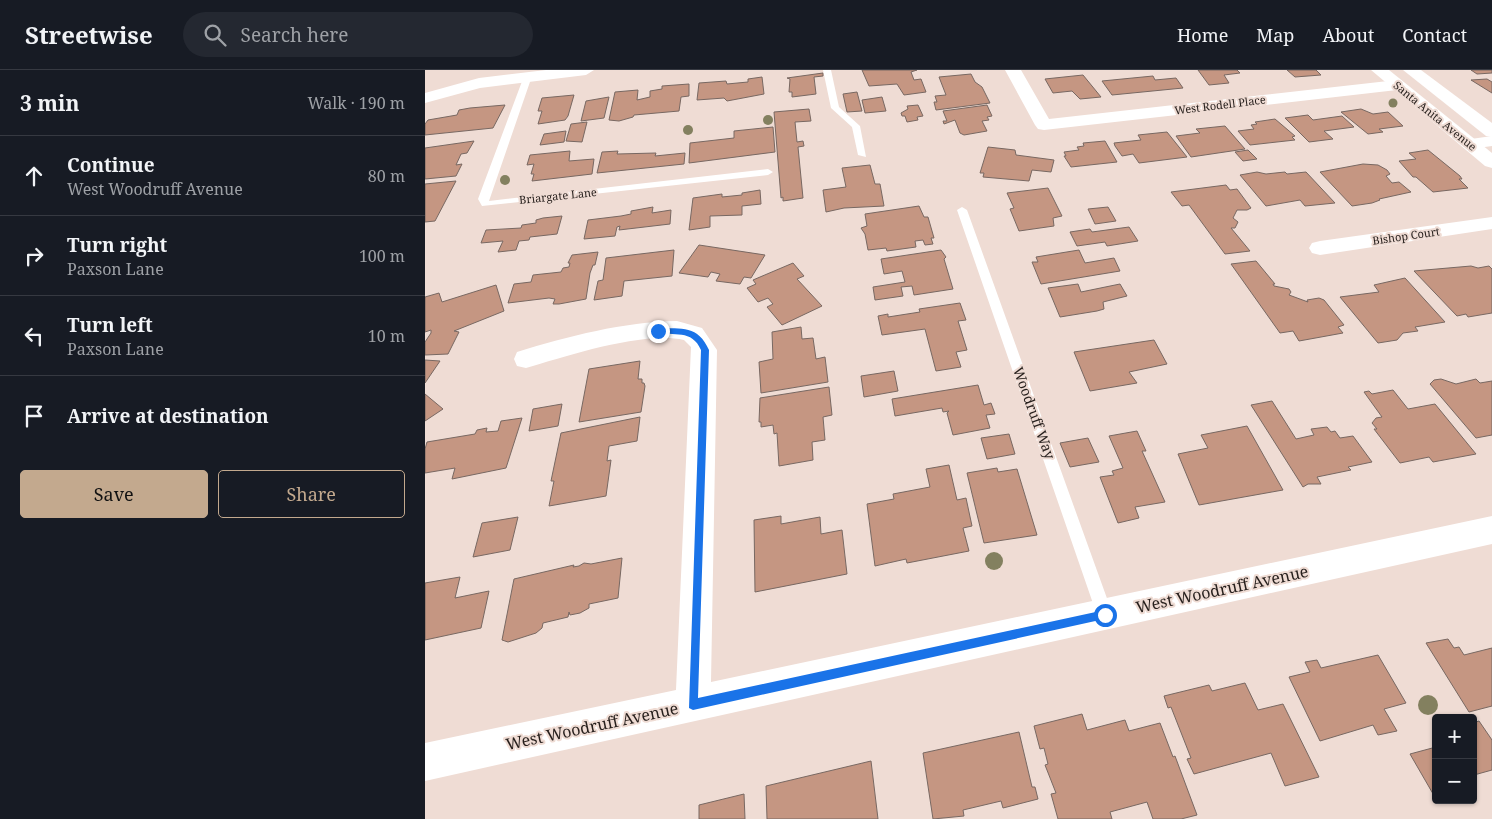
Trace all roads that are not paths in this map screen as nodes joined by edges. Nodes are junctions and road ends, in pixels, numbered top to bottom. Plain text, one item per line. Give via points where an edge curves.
1 (586, 70) edge
2 (827, 70) edge
3 (1013, 70) edge
4 (1379, 70) edge
5 (1411, 70) edge
6 (547, 72) edge
7 (528, 76) junction
8 (1397, 84) junction
9 (425, 98) edge
10 (1492, 132) edge
11 (1492, 141) edge
12 (1470, 144) junction
13 (863, 155) dead end
14 (1492, 162) edge
15 (768, 172) dead end
16 (961, 210) dead end
17 (1492, 223) edge
18 (1320, 248) dead end
19 (526, 359) dead end
20 (1492, 530) edge
21 (1105, 615) junction
22 (693, 704) junction
23 (425, 762) edge

1 - 6 street
2 - 13 lane via 835,108 857,126
3 - 8 street, West Rodell Place via 1044,125
4 - 8 street, Santa Anita Avenue
5 - 10 street, Santa Anita Avenue
6 - 7 street
7 - 9 street via 479,83
7 - 15 lane, Briargate Lane via 483,199 485,204
8 - 12 street, Santa Anita Avenue
11 - 12 street
12 - 14 street, Santa Anita Avenue
16 - 21 lane, Woodruff Way
17 - 18 street, Bishop Court
19 - 22 street via 589,341 658,331 690,332 700,339 705,350
20 - 21 street, West Woodruff Avenue
21 - 22 street, West Woodruff Avenue
22 - 23 street, West Woodruff Avenue

